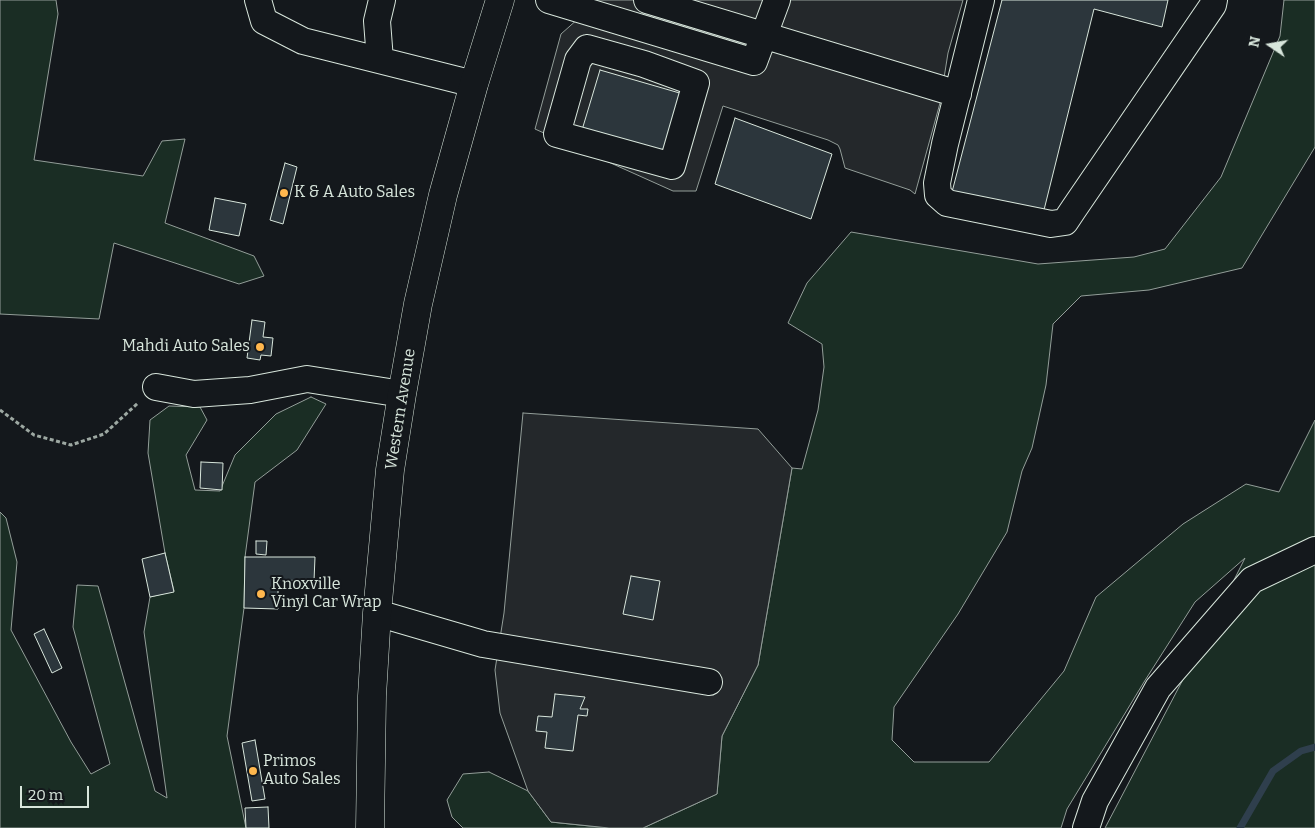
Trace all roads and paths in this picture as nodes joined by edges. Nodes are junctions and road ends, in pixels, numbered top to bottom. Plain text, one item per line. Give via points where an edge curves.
1 (258, 0) edge
2 (382, 0) edge
3 (500, 0) edge
4 (548, 0) edge
5 (777, 0) edge
6 (981, 0) edge
7 (1214, 0) edge
8 (658, 2) edge
9 (656, 32) junction
10 (763, 35) junction
11 (380, 60) junction
12 (644, 64) junction
13 (474, 84) junction
14 (958, 94) junction
15 (156, 388) joint
16 (402, 394) junction
17 (0, 410) edge
18 (1315, 550) edge
19 (376, 613) junction
20 (708, 682) dead end
21 (370, 828) edge
22 (1086, 828) edge

1 - 11 street via 264,21 303,41
2 - 11 street via 376,21
3 - 13 main road, Western Avenue
4 - 9 street
5 - 10 street
6 - 14 street
7 - 14 street via 1064,222 1051,224 970,208 947,203 938,195 937,183
8 - 9 street
8 - 10 street
9 - 10 street via 754,62
9 - 12 street
10 - 14 street
11 - 13 street
12 - 12 street via 587,48 578,60 557,134 672,166 696,83
13 - 16 main road, Western Avenue via 443,195
15 - 16 street via 194,394 250,390 307,379
15 - 17 path via 104,434 70,445 34,435
16 - 19 main road, Western Avenue via 390,470
18 - 22 street via 1252,580 1158,688 1095,801
19 - 20 street via 483,644
19 - 21 main road, Western Avenue

